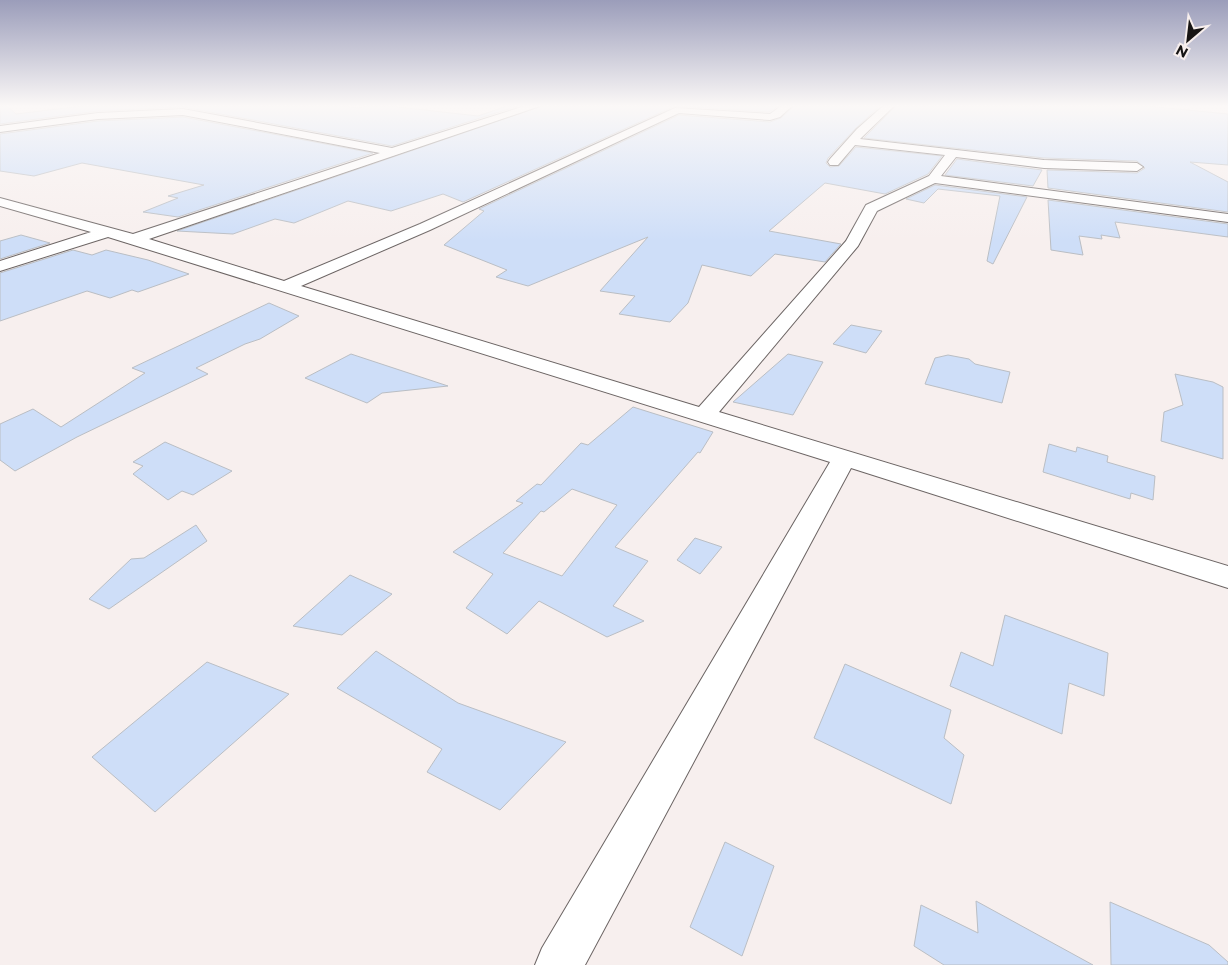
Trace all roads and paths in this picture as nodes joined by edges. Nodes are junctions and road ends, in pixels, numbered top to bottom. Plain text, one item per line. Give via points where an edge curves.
1 (387, 151) edge
2 (395, 151) edge
3 (591, 151) edge
4 (843, 151) edge
5 (936, 151) edge
6 (392, 152) junction
7 (953, 153) junction
8 (834, 162) dead end
9 (1137, 167) dead end
10 (933, 179) junction
11 (0, 202) edge
12 (1228, 218) edge
13 (107, 232) junction
14 (134, 239) junction
15 (0, 266) edge
16 (284, 287) junction
17 (704, 415) junction
18 (845, 457) junction
19 (1228, 577) edge
20 (559, 965) edge

1 - 6 street
2 - 6 street
3 - 16 street
4 - 8 street
5 - 7 street
6 - 14 street
7 - 9 street via 1044,164
7 - 10 street
10 - 12 street
10 - 17 street via 871,208 853,243
11 - 13 street
13 - 14 street
13 - 15 street
14 - 16 street
16 - 17 street
17 - 18 street
18 - 19 street
18 - 20 street

